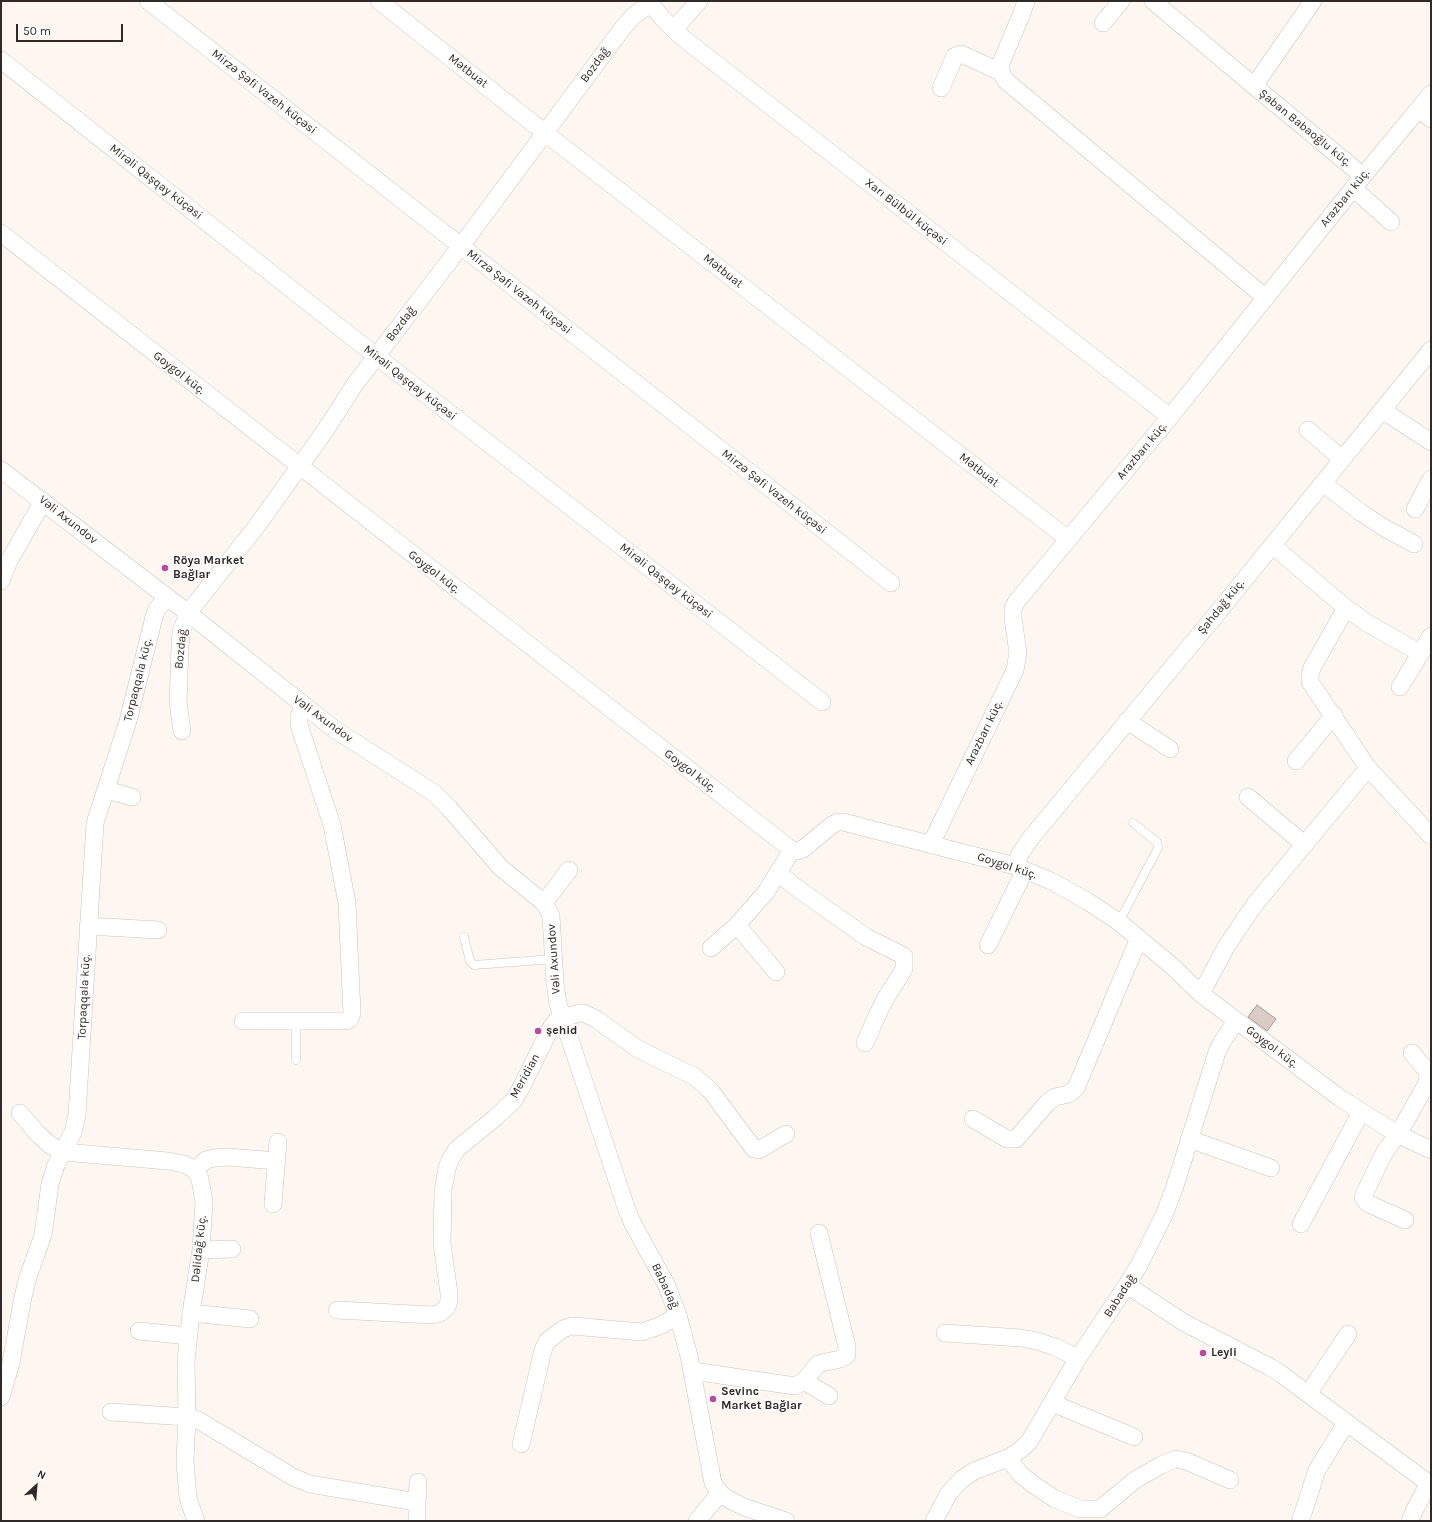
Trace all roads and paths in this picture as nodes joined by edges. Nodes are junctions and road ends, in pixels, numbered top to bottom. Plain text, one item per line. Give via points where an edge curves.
1 (148, 1) edge
2 (379, 1) edge
3 (699, 1) edge
4 (1026, 1) edge
5 (1121, 1) edge
6 (1153, 1) edge
7 (1313, 1) edge
8 (649, 3) edge
9 (1104, 23) dead end
10 (674, 29) junction
11 (1, 60) edge
12 (1001, 72) junction
13 (1254, 86) junction
14 (941, 88) dead end
15 (1431, 94) edge
16 (1425, 114) edge
17 (545, 133) junction
18 (1358, 182) junction
19 (1391, 222) dead end
20 (1, 233) edge
21 (461, 246) junction
22 (1266, 298) junction
23 (1431, 350) edge
24 (376, 356) junction
25 (1382, 410) junction
26 (1170, 417) junction
27 (1308, 430) dead end
28 (1431, 442) edge
29 (1342, 459) junction
30 (300, 467) junction
31 (1, 470) edge
32 (1431, 479) edge
33 (1323, 483) junction
34 (43, 501) junction
35 (1415, 509) dead end
36 (1068, 539) junction
37 (1414, 544) dead end
38 (1272, 545) junction
39 (1, 581) edge
40 (891, 583) dead end
41 (167, 597) junction
42 (1346, 608) junction
43 (188, 613) junction
44 (1431, 636) edge
45 (1420, 653) junction
46 (1400, 687) dead end
47 (822, 702) dead end
48 (303, 706) junction
49 (1334, 715) junction
50 (1127, 721) junction
51 (182, 731) dead end
52 (1170, 749) dead end
53 (1296, 761) dead end
54 (1368, 768) junction
55 (106, 790) junction
56 (132, 797) dead end
57 (1248, 797) dead end
58 (1133, 823) dead end
59 (1431, 836) edge
60 (931, 844) junction
61 (1305, 845) junction
62 (792, 850) junction
63 (1020, 868) junction
64 (569, 870) dead end
65 (778, 873) junction
66 (544, 903) junction
67 (1119, 922) junction
68 (737, 924) junction
69 (88, 926) junction
70 (158, 930) dead end
71 (464, 937) dead end
72 (1139, 938) junction
73 (988, 945) dead end
74 (711, 948) dead end
75 (554, 959) junction
76 (776, 972) dead end
77 (1201, 994) junction
78 (562, 1018) junction
79 (243, 1021) dead end
80 (296, 1021) junction
81 (1236, 1021) junction
82 (865, 1043) dead end
83 (1412, 1053) dead end
84 (296, 1060) dead end
85 (1361, 1112) junction
86 (20, 1113) dead end
87 (973, 1119) dead end
88 (786, 1134) dead end
89 (1397, 1134) junction
90 (1189, 1139) junction
91 (278, 1142) dead end
92 (1431, 1150) edge
93 (64, 1152) junction
94 (277, 1161) junction
95 (1271, 1168) dead end
96 (195, 1170) junction
97 (273, 1204) dead end
98 (1405, 1220) dead end
99 (1301, 1224) dead end
100 (818, 1233) dead end
101 (232, 1249) dead end
102 (201, 1250) junction
103 (1127, 1285) junction
104 (337, 1310) dead end
105 (191, 1313) junction
106 (678, 1315) junction
107 (250, 1319) dead end
108 (139, 1331) dead end
109 (945, 1333) dead end
110 (1348, 1334) dead end
111 (188, 1336) junction
112 (1078, 1358) junction
113 (692, 1371) junction
114 (804, 1381) junction
115 (1308, 1394) junction
116 (829, 1396) dead end
117 (1, 1397) edge
118 (1052, 1403) junction
119 (111, 1412) dead end
120 (187, 1418) junction
121 (1346, 1423) junction
122 (1134, 1437) dead end
123 (521, 1444) dead end
124 (1008, 1458) junction
125 (1230, 1480) dead end
126 (418, 1482) dead end
127 (1430, 1484) edge
128 (720, 1494) junction
129 (418, 1502) junction
130 (743, 1514) edge
131 (1101, 1515) edge
132 (1301, 1519) dead end
133 (196, 1521) edge
134 (417, 1521) edge
135 (697, 1521) edge
136 (786, 1521) edge
137 (934, 1521) edge
138 (1410, 1521) edge

1 - 21 street, Mirzə Şəfi Vazeh küçəsi
2 - 17 street, Mətbuat
3 - 10 street
4 - 12 street via 1001,64
5 - 9 street
6 - 13 street
7 - 13 street, Şaban Babaoğlu küç.
8 - 10 street, Xarı Bülbül küçəsi
8 - 17 street, Bozdağ via 622,29
10 - 26 street, Xarı Bülbül küçəsi
11 - 24 street, Mirəli Qaşqay küçəsi
12 - 14 street via 961,54 955,56
12 - 22 street via 1005,80
13 - 18 street, Şaban Babaoğlu küç.
15 - 16 street, Arazbarı küç.
16 - 18 street, Arazbarı küç.
17 - 21 street, Bozdağ
17 - 36 street, Mətbuat
18 - 19 street, Şaban Babaoğlu küç.
18 - 22 street, Arazbarı küç.
20 - 30 street, Goygol küç.
21 - 24 street, Bozdağ
21 - 40 street, Mirzə Şəfi Vazeh küçəsi
22 - 26 street, Arazbarı küç.
23 - 25 street, Şahdağ küç.
24 - 30 street, Bozdağ
24 - 47 street, Mirəli Qaşqay küçəsi
25 - 28 street
25 - 29 street, Şahdağ küç.
26 - 36 street, Arazbarı küç.
27 - 29 street
29 - 33 street, Şahdağ küç.
30 - 43 street, Bozdağ
30 - 62 street, Goygol küç.
31 - 34 street, Vəli Axundov
32 - 35 street
33 - 37 street via 1360,512
33 - 38 street, Şahdağ küç.
34 - 39 street via 9,561
34 - 41 street, Vəli Axundov
36 - 60 street, Arazbarı küç. via 1017,601 1013,618 1018,652 1015,670
38 - 42 street
38 - 50 street, Şahdağ küç.
41 - 43 street, Vəli Axundov
41 - 55 street, Torpaqqala küç. via 154,617 128,721
42 - 45 street
42 - 49 street via 1310,675 1310,682
43 - 48 street, Vəli Axundov
43 - 51 street, Bozdağ via 181,632 180,648 178,702
44 - 45 street
45 - 46 street
48 - 66 street, Vəli Axundov via 348,739 434,793 500,867
48 - 80 street via 299,725 332,825 347,903 352,1013 346,1021
49 - 53 street
49 - 54 street
50 - 52 street
50 - 63 street, Şahdağ küç. via 1030,838 1020,854
54 - 59 street
54 - 61 street
55 - 56 street
55 - 69 street, Torpaqqala küç. via 95,822
57 - 61 street
58 - 67 lane via 1157,842 1158,848
60 - 62 street, Goygol küç. via 838,822 803,849
60 - 63 street, Goygol küç.
61 - 77 street via 1240,925
62 - 65 street
63 - 67 street, Goygol küç. via 1081,897
63 - 73 street, Şahdağ küç.
64 - 66 street
65 - 68 street via 766,892
65 - 82 street via 866,937 904,956 904,969 884,1001
66 - 75 street, Vəli Axundov via 552,916
67 - 72 street, Goygol küç.
68 - 74 street
68 - 76 street
69 - 70 street
69 - 93 street, Torpaqqala küç. via 77,1115
71 - 75 lane via 470,961 474,965
72 - 77 street, Goygol küç.
72 - 87 street via 1076,1088 1069,1094 1055,1097 1048,1102 1016,1139 1007,1139
75 - 78 street, Vəli Axundov via 556,992
77 - 81 street, Goygol küç.
78 - 88 street via 580,1013 590,1016 638,1048 695,1077 710,1090 754,1149 759,1150
78 - 104 street, Meridian via 550,1029 514,1100 457,1149 451,1158 443,1191 442,1244 449,1293 446,1307 440,1313 432,1314
78 - 106 street, Babadağ via 627,1210 666,1284
79 - 80 street
80 - 84 lane
81 - 85 street, Goygol küç.
81 - 90 street, Babadağ via 1217,1052
83 - 89 street via 1427,1071 1428,1077 1426,1085
85 - 89 street, Goygol küç.
85 - 99 street
86 - 93 street via 50,1145
89 - 92 street, Goygol küç.
89 - 98 street via 1383,1155 1363,1197 1367,1203
90 - 95 street
90 - 103 street, Babadağ via 1164,1215
91 - 94 street
93 - 96 street via 168,1160
93 - 117 street, Torpaqqala küç. via 56,1165 50,1184 43,1235 25,1290 11,1363
94 - 96 street via 214,1158 206,1160
94 - 97 street
96 - 102 street, Dəlidağ küç. via 200,1179 204,1202
100 - 114 street via 848,1352 840,1359 818,1364
101 - 102 street
102 - 105 street, Dəlidağ küç.
103 - 112 street, Babadağ
103 - 115 street via 1202,1333 1270,1367
105 - 107 street
105 - 111 street, Dəlidağ küç.
106 - 113 street, Babadağ
106 - 123 street via 662,1325 642,1332 572,1326 563,1329 547,1341
108 - 111 street
109 - 112 street via 1031,1340 1055,1347
110 - 115 street
111 - 120 street, Dəlidağ küç.
112 - 118 street, Babadağ
113 - 114 street via 795,1386
113 - 128 street, Babadağ via 710,1475
114 - 116 street
115 - 121 street
118 - 122 street
118 - 124 street, Babadağ via 1029,1442
119 - 120 street
120 - 129 street via 212,1427 310,1484
120 - 133 street, Dəlidağ küç. via 185,1461 188,1498
121 - 127 street
121 - 132 street via 1317,1470
124 - 131 street via 1021,1475 1055,1499
124 - 137 street, Babadağ via 974,1471 961,1480 949,1493
125 - 131 street via 1176,1459 1135,1480
126 - 129 street
127 - 138 street
128 - 130 street
128 - 135 street
129 - 134 street
130 - 136 street

